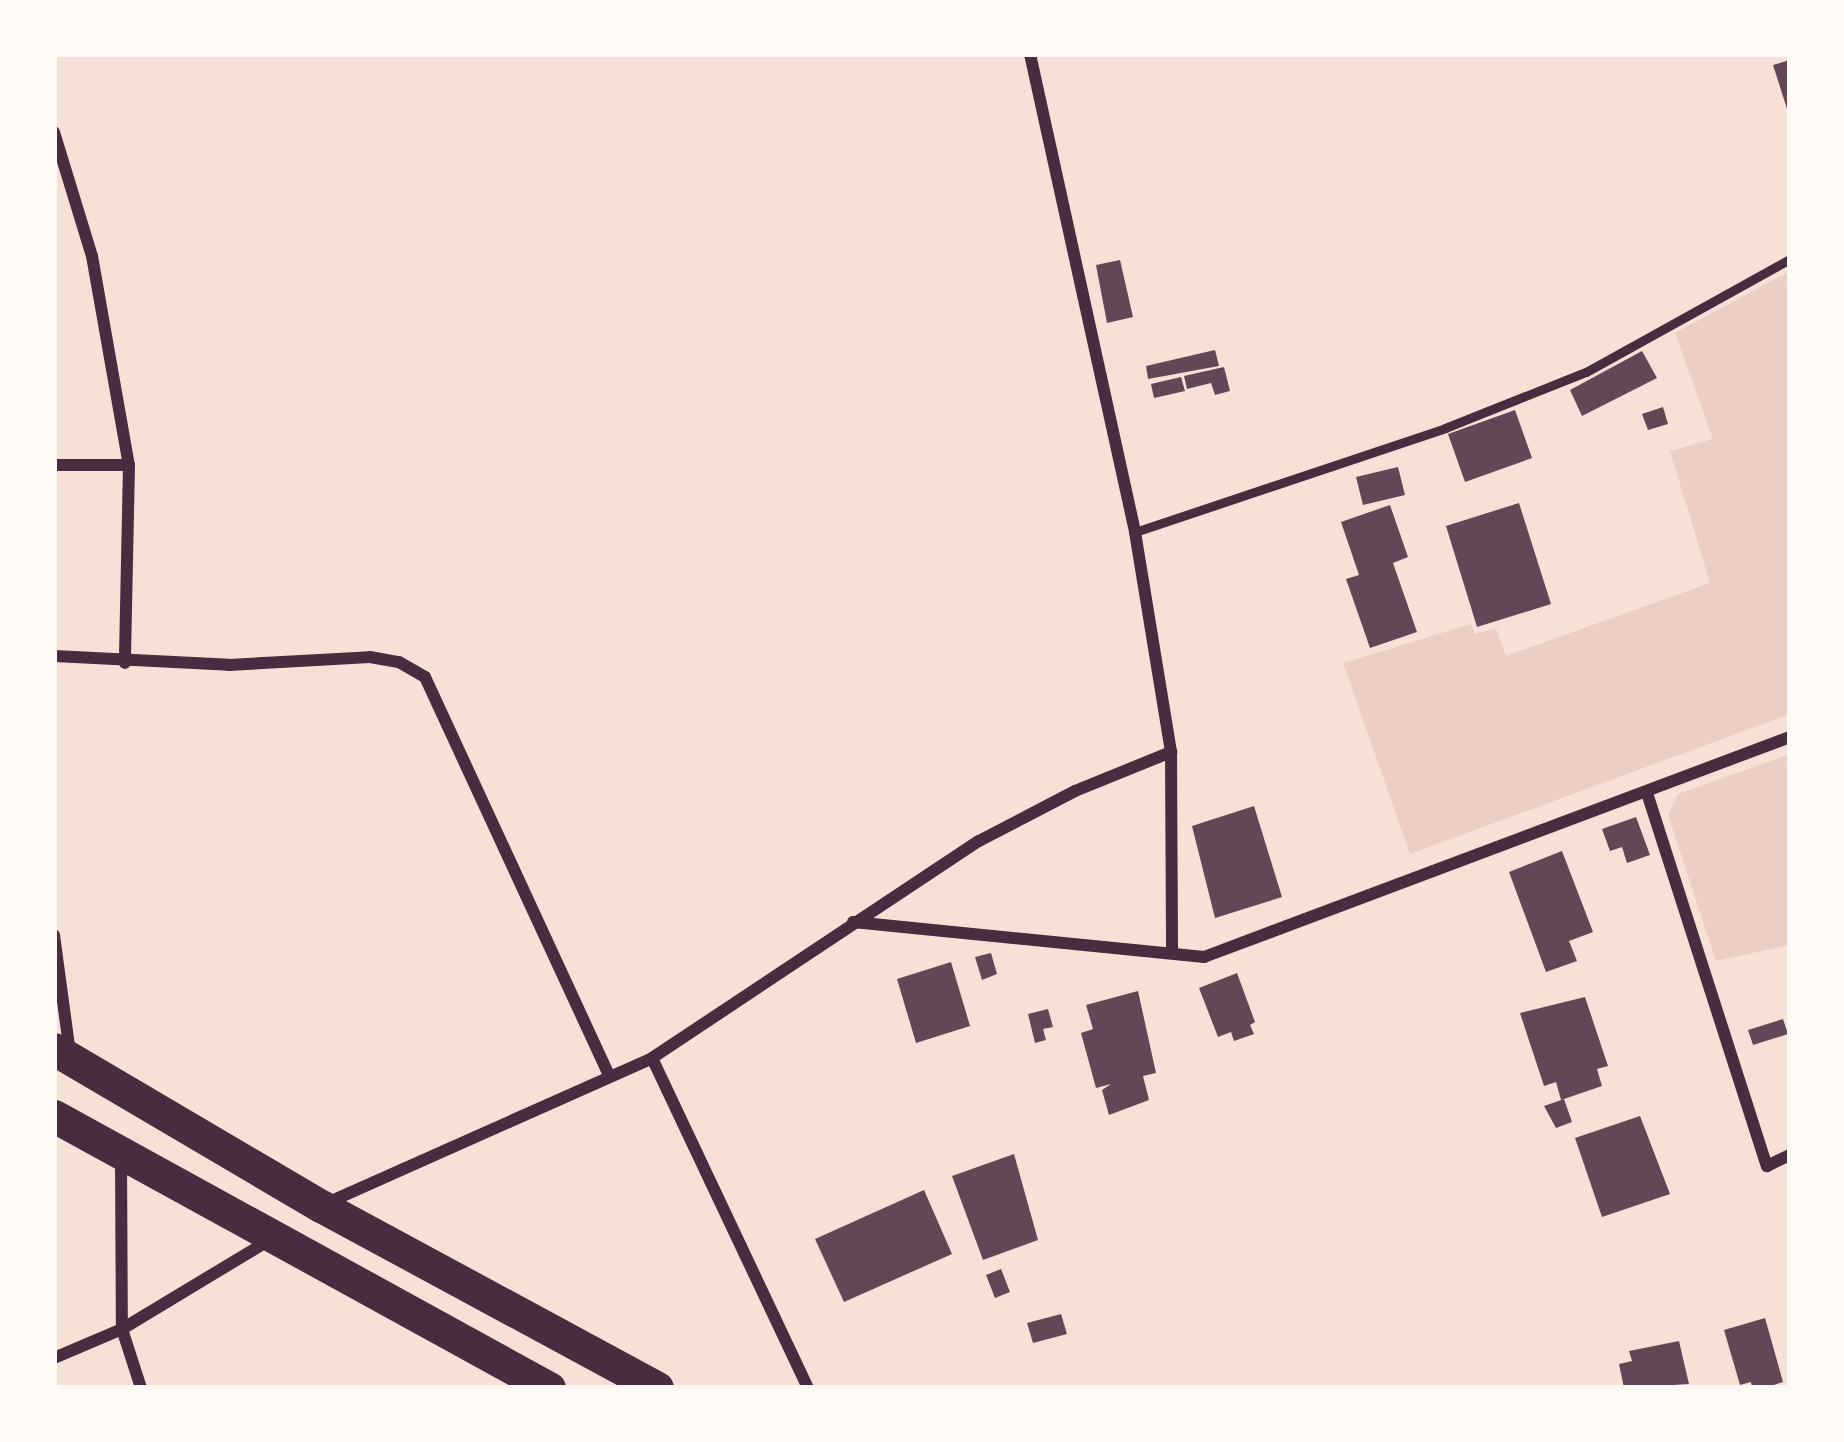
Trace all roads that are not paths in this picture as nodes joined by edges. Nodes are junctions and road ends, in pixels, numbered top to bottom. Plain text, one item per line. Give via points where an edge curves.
1 (1030, 54) edge
2 (54, 132) edge
3 (1790, 259) edge
4 (54, 465) edge
5 (129, 465) junction
6 (1136, 532) junction
7 (54, 656) edge
8 (124, 663) junction
9 (1790, 736) edge
10 (1171, 752) junction
11 (1647, 793) junction
12 (853, 922) junction
13 (54, 935) edge
14 (1172, 953) junction
15 (62, 1054) edge
16 (652, 1058) junction
17 (609, 1076) junction
18 (54, 1116) edge
19 (121, 1152) junction
20 (1790, 1155) edge
21 (321, 1206) junction
22 (275, 1237) junction
23 (122, 1329) junction
24 (54, 1358) edge
25 (141, 1388) edge
26 (549, 1388) edge
27 (657, 1388) edge
28 (808, 1388) edge

1 - 6 street
2 - 5 street via 92,256
3 - 6 lane via 1586,372
4 - 5 street
5 - 8 street
6 - 10 street
7 - 8 street
8 - 17 street via 370,657 424,676
9 - 11 street
10 - 12 street via 979,842
10 - 14 street
11 - 14 street via 1204,957
11 - 20 street via 1767,1166
12 - 14 street
12 - 16 street
13 - 15 street
15 - 21 highway
16 - 17 street
16 - 28 street
17 - 21 street
18 - 19 highway
19 - 22 highway
19 - 23 street
21 - 27 highway
22 - 23 street
22 - 26 highway
23 - 24 street
23 - 25 street

